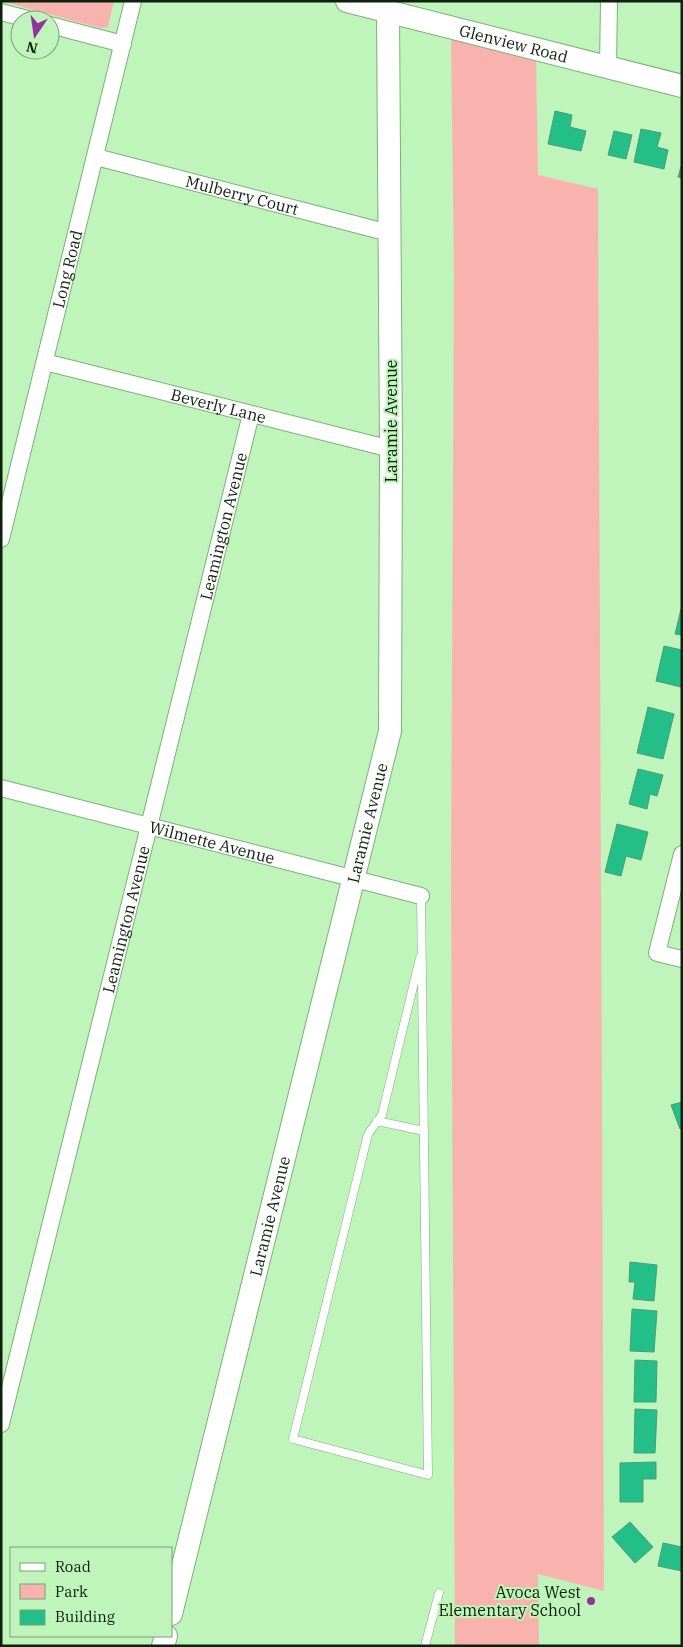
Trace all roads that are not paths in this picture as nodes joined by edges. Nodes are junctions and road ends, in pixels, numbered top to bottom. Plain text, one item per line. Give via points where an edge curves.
1 (133, 1) edge
2 (347, 1) edge
3 (609, 1) edge
4 (388, 11) junction
5 (60, 28) edge
6 (123, 44) junction
7 (608, 68) junction
8 (682, 86) edge
9 (96, 157) junction
10 (389, 233) junction
11 (45, 362) junction
12 (251, 414) junction
13 (391, 449) junction
14 (1, 539) edge
15 (1, 788) edge
16 (150, 826) junction
17 (682, 854) edge
18 (353, 879) junction
19 (421, 896) joint
20 (420, 958) junction
21 (682, 959) edge
22 (377, 1122) junction
23 (424, 1131) junction
24 (1, 1424) edge
25 (439, 1593) dead end
26 (172, 1610) edge
27 (425, 1646) edge

1 - 6 street, Long Road
2 - 4 street, Glenview Road
3 - 7 street
4 - 7 street, Glenview Road
4 - 10 street, Laramie Avenue
5 - 6 street
6 - 9 street, Long Road
7 - 8 street, Glenview Road
9 - 10 street, Mulberry Court
9 - 11 street, Long Road
10 - 13 street, Laramie Avenue
11 - 12 street, Beverly Lane
11 - 14 street, Long Road
12 - 13 street, Beverly Lane
12 - 16 street, Leamington Avenue
13 - 18 street, Laramie Avenue via 390,731
15 - 16 street, Wilmette Avenue
16 - 18 street, Wilmette Avenue
16 - 24 street, Leamington Avenue
17 - 21 street via 657,953
18 - 19 street, Wilmette Avenue
18 - 26 street, Laramie Avenue
19 - 20 lane
20 - 22 lane via 382,1115
20 - 23 lane
22 - 23 lane
22 - 23 lane via 368,1134 293,1439 428,1474
25 - 27 lane

